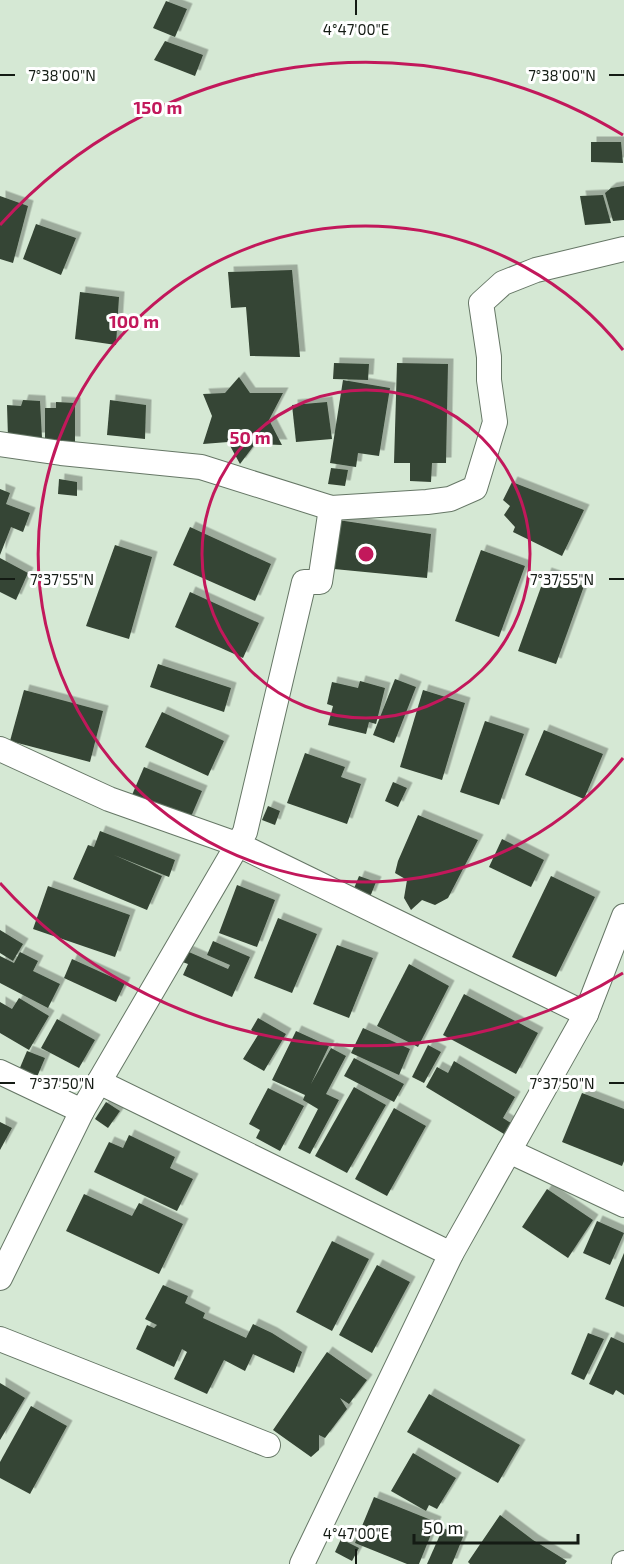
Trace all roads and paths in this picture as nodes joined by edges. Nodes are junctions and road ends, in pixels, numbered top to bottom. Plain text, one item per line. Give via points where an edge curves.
1 (624, 249) edge
2 (0, 444) edge
3 (331, 508) junction
4 (0, 749) edge
5 (239, 845) junction
6 (624, 916) edge
7 (586, 1014) junction
8 (0, 1072) edge
9 (99, 1082) junction
10 (82, 1111) junction
11 (509, 1151) junction
12 (624, 1205) edge
13 (451, 1254) junction
14 (0, 1278) edge
15 (0, 1339) edge
16 (268, 1445) dead end
17 (302, 1564) edge

1 - 3 street via 525,274 503,283 481,303 495,422 475,488 450,499
2 - 3 street via 201,467
3 - 5 street via 320,582 304,582
4 - 5 street via 110,799
5 - 7 street
5 - 9 street
6 - 7 street
7 - 11 street
8 - 10 street
9 - 10 street
9 - 13 street
10 - 14 street
11 - 12 street
11 - 13 street
13 - 17 street
15 - 16 street

